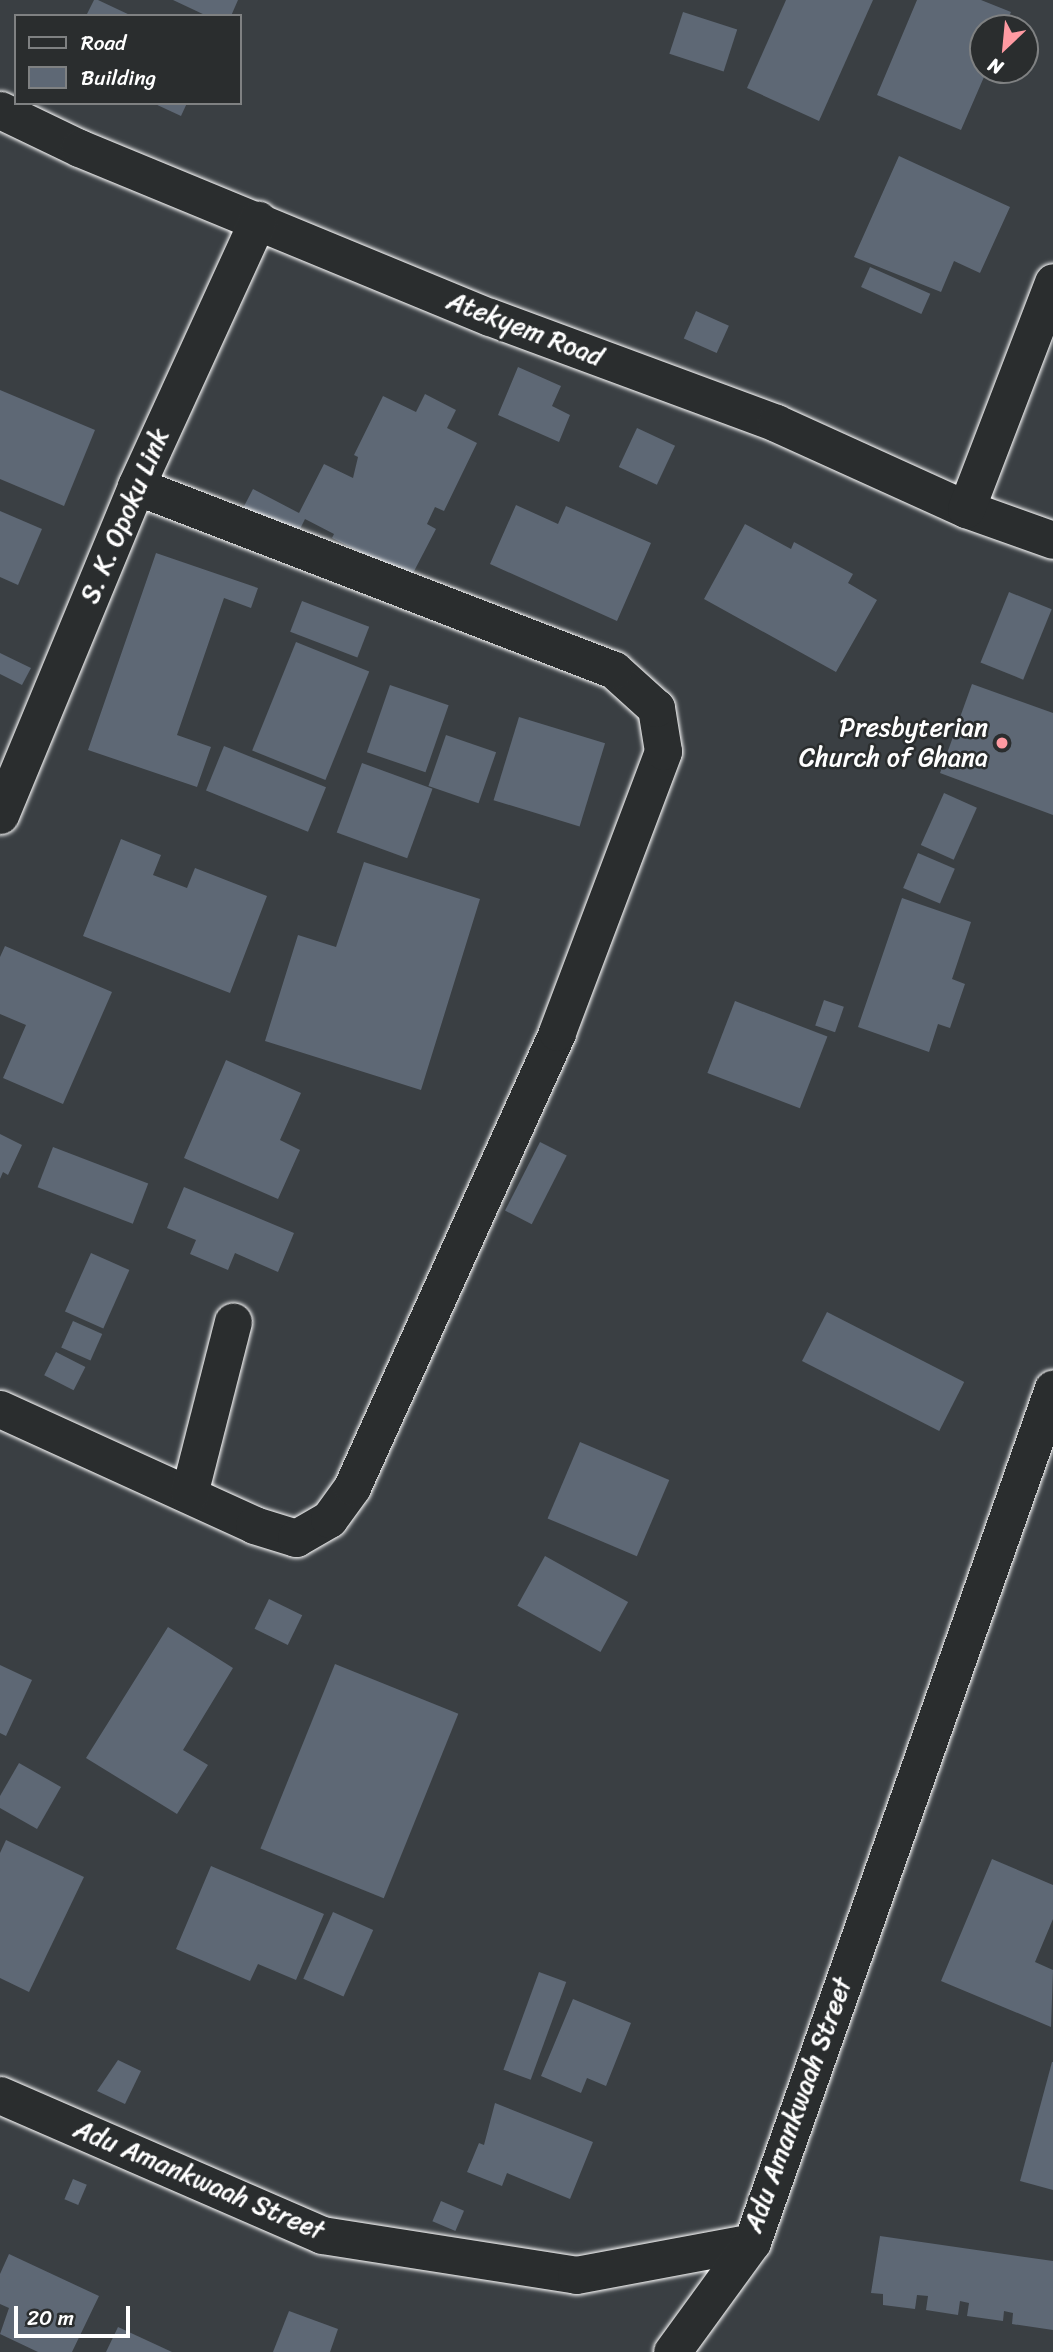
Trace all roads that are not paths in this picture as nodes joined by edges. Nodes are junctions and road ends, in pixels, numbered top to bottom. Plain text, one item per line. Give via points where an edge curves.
1 (0, 110) edge
2 (258, 220) junction
3 (1053, 282) edge
4 (136, 486) junction
5 (966, 509) junction
6 (1053, 540) edge
7 (8, 773) edge
8 (0, 815) edge
9 (233, 1322) dead end
10 (1053, 1388) edge
11 (0, 1409) edge
12 (189, 1494) junction
13 (0, 2095) edge
14 (752, 2242) junction
15 (672, 2352) edge

1 - 2 street, Atekyem Road
2 - 4 street, S. K. Opoku Link
2 - 5 street, Atekyem Road via 490,317 776,423
3 - 5 street
4 - 7 street, S. K. Opoku Link
4 - 12 street via 614,670 656,708 663,751 557,1032 352,1487 330,1519 296,1538 254,1525
5 - 6 street, Atekyem Road
7 - 8 street, S. K. Opoku Link
9 - 12 street
10 - 14 street, Adu Amankwaah Street
11 - 12 street
13 - 14 street, Adu Amankwaah Street via 322,2235 576,2275
14 - 15 street

